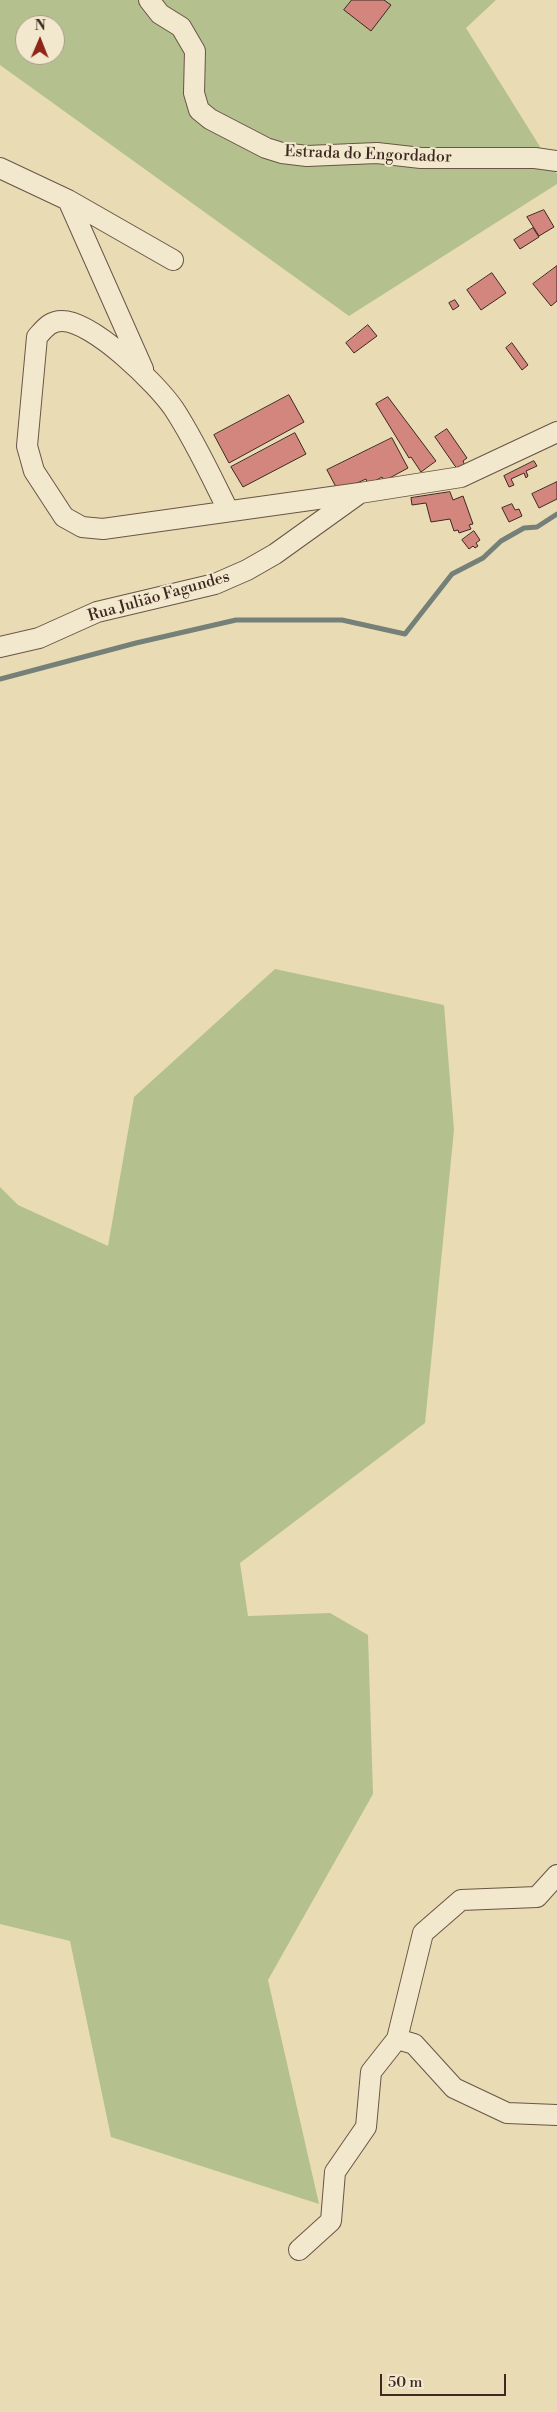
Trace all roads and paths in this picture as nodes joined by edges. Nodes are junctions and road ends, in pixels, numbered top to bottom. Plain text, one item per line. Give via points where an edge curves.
1 (149, 0) edge
2 (557, 161) edge
3 (0, 168) edge
4 (68, 200) junction
5 (173, 260) dead end
6 (145, 375) junction
7 (557, 432) edge
8 (360, 492) junction
9 (228, 510) junction
10 (0, 647) edge
11 (557, 1875) edge
12 (397, 2039) junction
13 (557, 2115) edge
14 (300, 2250) dead end

1 - 2 street, Estrada do Engordador via 160,14 180,27 195,51 194,94 200,110 210,119 266,148 307,156 377,153 421,158 535,158
3 - 4 street
4 - 5 street
4 - 6 street
6 - 9 street via 173,407
6 - 9 street via 79,324 62,321 48,324 38,337 26,446 34,471 64,517 82,527 103,530
7 - 8 street, Rua Julião Fagundes via 460,477
8 - 9 street
8 - 10 street, Rua Julião Fagundes via 248,570 215,584 97,612 40,638
11 - 12 street via 538,1897 461,1900 423,1933
12 - 13 street via 414,2044 454,2088 507,2114
12 - 14 street via 371,2072 366,2127 335,2172 331,2221

